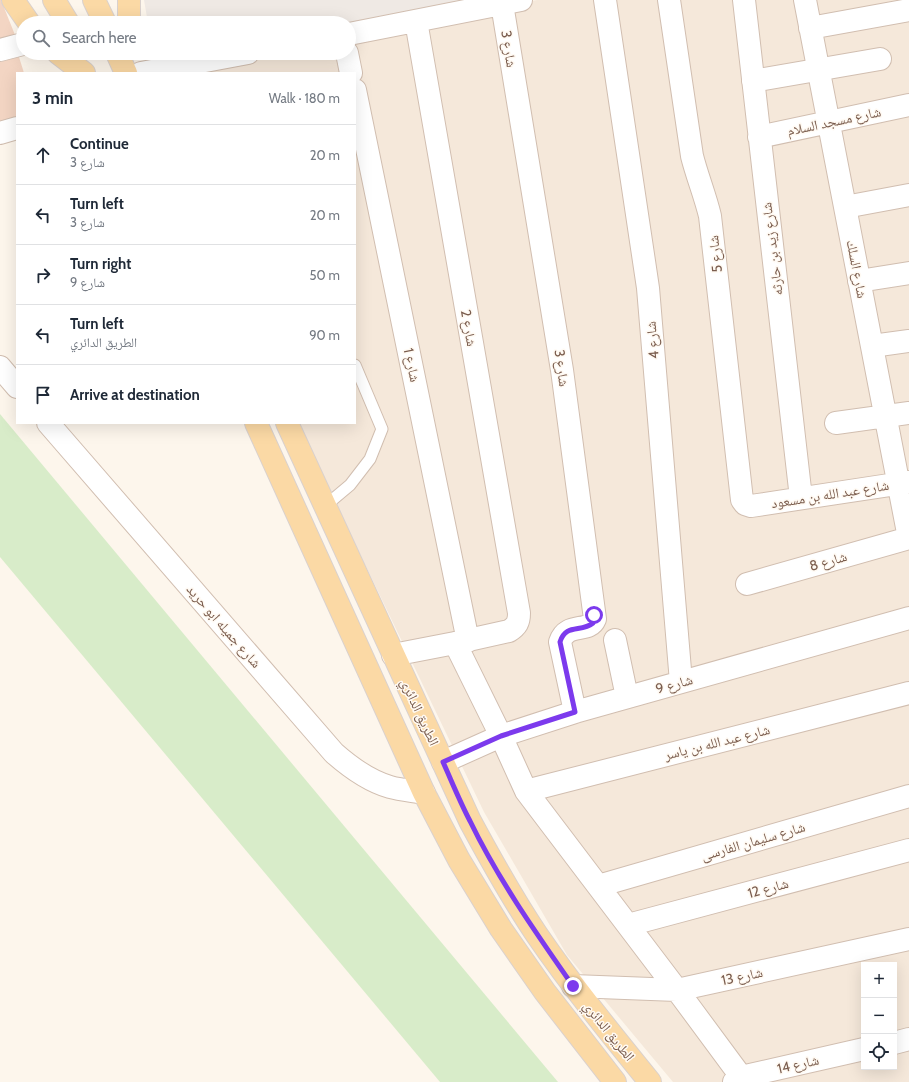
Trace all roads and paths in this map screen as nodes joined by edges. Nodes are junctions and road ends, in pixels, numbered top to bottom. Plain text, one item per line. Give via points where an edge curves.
1 (13, 0) edge
2 (54, 0) edge
3 (94, 0) edge
4 (129, 0) edge
5 (605, 0) edge
6 (669, 0) edge
7 (744, 0) edge
8 (805, 0) edge
9 (512, 2) edge
10 (909, 10) edge
11 (24, 16) edge
12 (64, 16) edge
13 (102, 16) edge
14 (129, 16) edge
15 (416, 21) junction
16 (810, 28) junction
17 (356, 33) edge
18 (16, 46) edge
19 (0, 50) edge
20 (880, 59) dead end
21 (67, 60) edge
22 (88, 60) edge
23 (211, 60) edge
24 (348, 60) edge
25 (818, 69) junction
26 (83, 72) edge
27 (94, 72) edge
28 (146, 72) edge
29 (351, 72) edge
30 (753, 81) junction
31 (356, 95) edge
32 (909, 105) edge
33 (828, 122) junction
34 (16, 128) edge
35 (0, 133) edge
36 (760, 137) junction
37 (909, 195) edge
38 (845, 207) junction
39 (909, 273) edge
40 (859, 281) junction
41 (909, 341) edge
42 (872, 346) junction
43 (0, 367) edge
44 (356, 367) edge
45 (16, 386) edge
46 (909, 414) edge
47 (885, 416) junction
48 (836, 423) dead end
49 (49, 424) edge
50 (256, 424) edge
51 (287, 424) edge
52 (904, 483) edge
53 (801, 498) junction
54 (325, 506) junction
55 (751, 506) joint
56 (909, 538) edge
57 (747, 584) dead end
58 (909, 618) edge
59 (615, 640) dead end
60 (461, 642) junction
61 (393, 655) junction
62 (681, 682) junction
63 (909, 693) edge
64 (626, 698) junction
65 (575, 712) junction
66 (501, 736) junction
67 (443, 762) junction
68 (526, 791) junction
69 (424, 793) junction
70 (909, 796) edge
71 (909, 850) edge
72 (598, 886) junction
73 (628, 925) junction
74 (909, 939) edge
75 (573, 986) junction
76 (677, 990) junction
77 (909, 1039) edge
78 (897, 1042) edge
79 (861, 1051) edge
80 (740, 1080) edge
81 (615, 1082) edge
82 (650, 1082) edge

1 - 11 main road
2 - 12 main road
3 - 13 main road
4 - 14 main road
5 - 62 street, شارع 4 via 648,288
6 - 55 street, شارع 5 via 692,156 710,216 741,494 745,504
7 - 30 street, شارع زيد بن حارثه
8 - 16 street, شارع السلك
9 - 15 street
9 - 65 street, شارع 3 via 594,619 590,625 569,630 562,635 560,642
10 - 16 street
15 - 17 street
15 - 60 street, شارع 2 via 519,613 519,620 509,631
16 - 25 street, شارع السلك
18 - 19 street
20 - 25 street
21 - 26 main road
22 - 27 main road
23 - 28 street
24 - 29 street
25 - 30 street
25 - 33 street, شارع السلك
30 - 36 street, شارع زيد بن حارثه
31 - 60 street, شارع 1
32 - 33 street, شارع مسجد السلام
33 - 36 street, شارع مسجد السلام
33 - 38 street, شارع السلك
34 - 35 street
36 - 53 street, شارع زيد بن حارثه
37 - 38 street
38 - 40 street, شارع السلك
39 - 40 street
40 - 42 street, شارع السلك
41 - 42 street
42 - 47 street, شارع السلك
43 - 45 street
44 - 54 lane via 382,429 370,459 350,485
46 - 47 street
47 - 48 street
47 - 52 street, شارع السلك
49 - 69 street, شارع جميله ابو حريد via 334,753 351,768 370,779 391,787
50 - 69 main road, الطريق الدائري
51 - 54 main road, الطريق الدائري
52 - 53 street, شارع عبد الله بن مسعود
52 - 56 street, شارع السلك
53 - 55 street, شارع عبد الله بن مسعود
54 - 61 main road, الطريق الدائري
56 - 57 street, شارع 8
58 - 62 street, شارع 9
59 - 64 street
60 - 61 street
60 - 66 street, شارع 1
61 - 67 main road, الطريق الدائري
62 - 64 street, شارع 9
63 - 68 street, شارع عبد الله بن ياسر
64 - 65 street, شارع 9
65 - 66 street, شارع 9
66 - 67 street, شارع 9
66 - 68 street, شارع 1
67 - 75 main road, الطريق الدائري via 470,822 501,878
68 - 72 street, شارع 1
69 - 81 main road, الطريق الدائري via 459,860 501,929 545,992
70 - 72 street, شارع سليمان الفارسى
71 - 73 street, شارع 12
72 - 73 street, شارع 1
73 - 76 street, شارع 1
74 - 76 street, شارع 13
75 - 76 street, شارع 13
75 - 82 main road, الطريق الدائري
76 - 80 street, شارع 1
77 - 78 street
79 - 80 street, شارع 14

